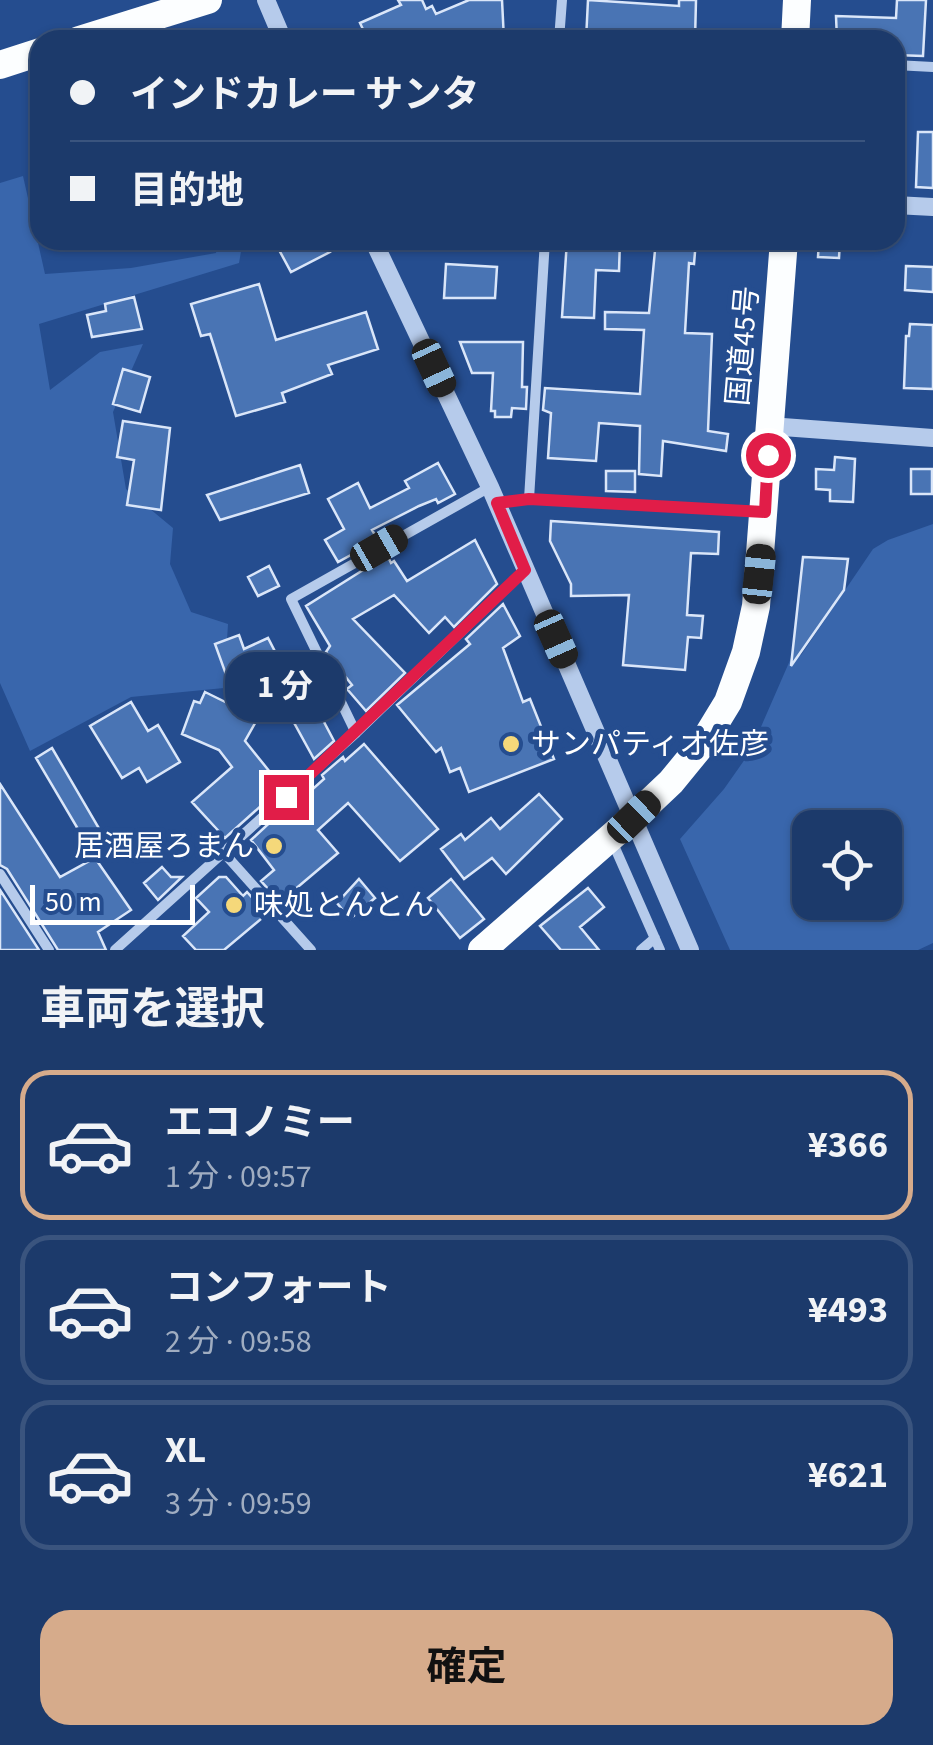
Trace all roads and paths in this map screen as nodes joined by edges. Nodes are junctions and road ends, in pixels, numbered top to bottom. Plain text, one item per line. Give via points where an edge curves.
1 (208, 0) edge
2 (266, 0) edge
3 (562, 0) edge
4 (797, 0) edge
5 (111, 30) edge
6 (279, 30) edge
7 (560, 30) edge
8 (796, 30) edge
9 (30, 55) edge
10 (0, 65) edge
11 (905, 66) edge
12 (933, 67) edge
13 (905, 206) edge
14 (933, 207) edge
15 (379, 250) edge
16 (545, 250) edge
17 (783, 250) edge
18 (769, 426) junction
19 (933, 438) edge
20 (493, 495) junction
21 (529, 499) junction
22 (765, 512) junction
23 (525, 570) junction
24 (356, 733) junction
25 (634, 817) junction
26 (610, 836) junction
27 (224, 853) junction
28 (0, 874) edge
29 (655, 938) junction
30 (49, 950) edge
31 (115, 950) edge
32 (311, 950) edge
33 (482, 950) edge
34 (641, 950) edge
35 (660, 950) edge
36 (690, 950) edge

1 - 5 highway
2 - 6 street
3 - 7 street
4 - 8 highway
9 - 10 highway
11 - 12 street
13 - 14 street
15 - 20 street
16 - 21 street
17 - 18 highway, 国道45号
18 - 19 street
18 - 22 highway, 国道45号
20 - 21 street
20 - 23 street
20 - 24 street via 291,599
21 - 22 street
22 - 25 highway, 国道45号 via 756,606 728,702 692,756
23 - 24 street
23 - 25 street
24 - 27 street
25 - 26 highway, 国道45号
25 - 36 street
26 - 29 street
26 - 33 highway, 国道45号
27 - 31 street
27 - 32 street
28 - 30 street
29 - 34 street
29 - 35 street

